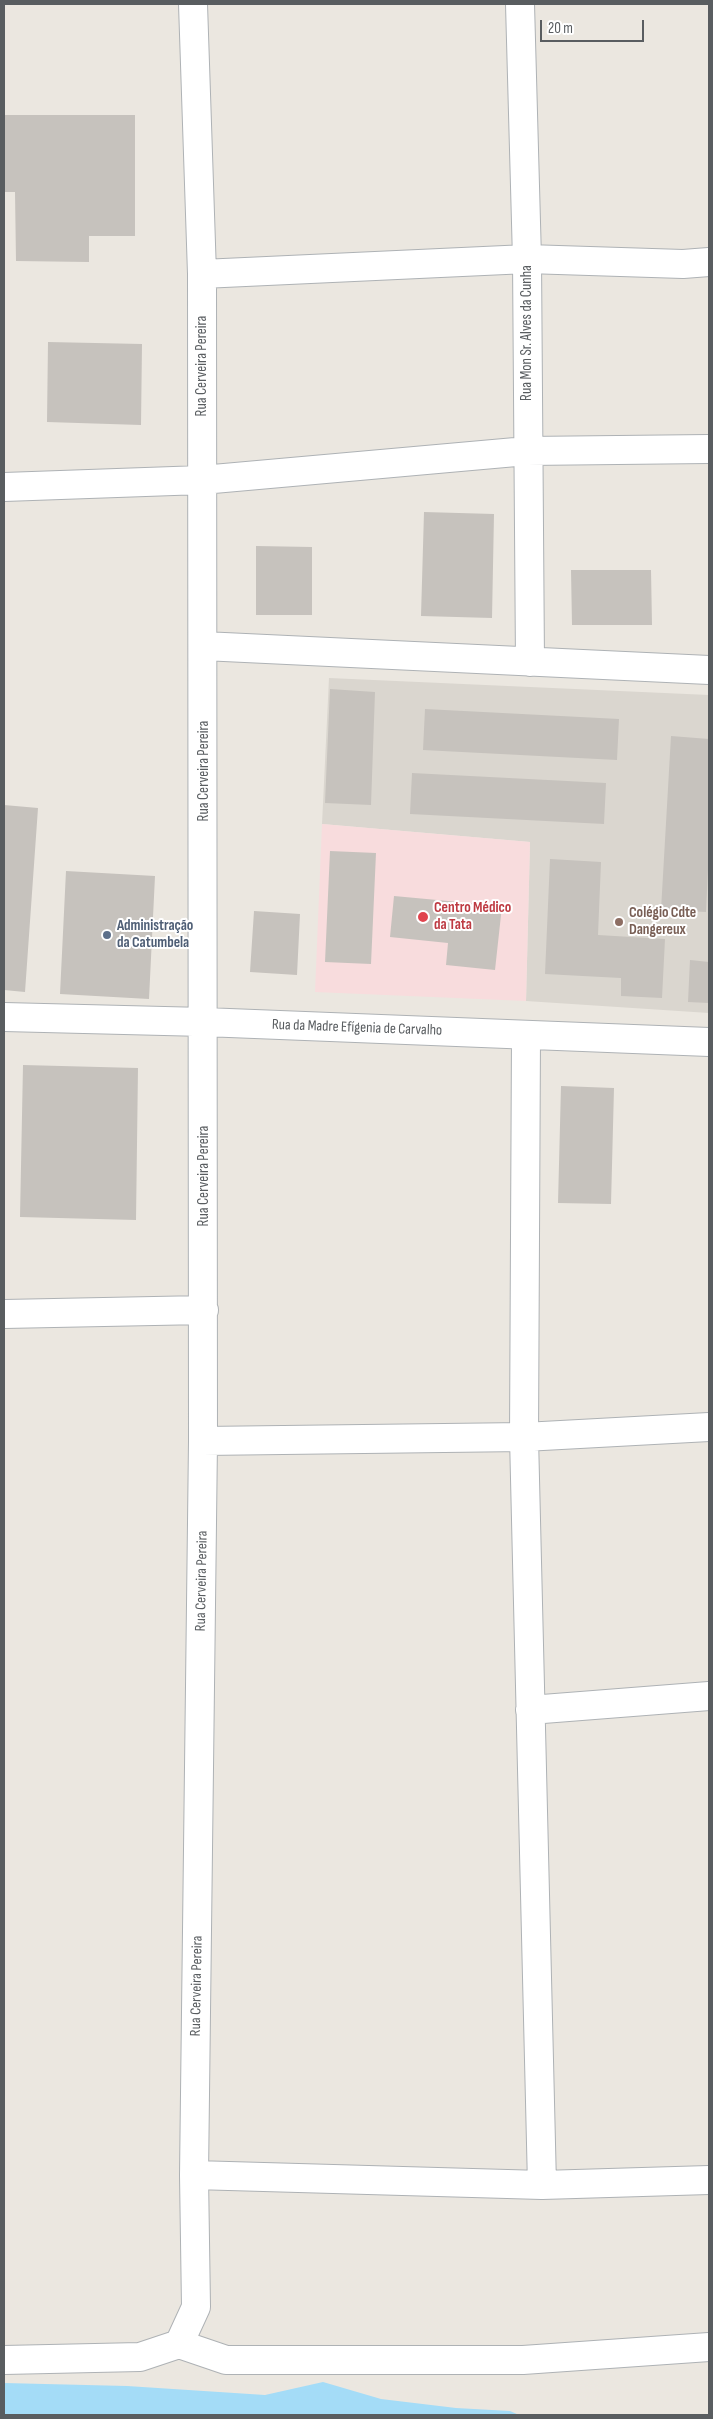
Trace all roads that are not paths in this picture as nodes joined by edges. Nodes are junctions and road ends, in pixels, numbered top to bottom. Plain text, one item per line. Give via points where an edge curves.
1 (193, 4) edge
2 (520, 4) edge
3 (527, 259) junction
4 (709, 262) edge
5 (202, 274) junction
6 (709, 449) edge
7 (527, 451) junction
8 (202, 480) junction
9 (4, 487) edge
10 (203, 646) junction
11 (530, 662) junction
12 (709, 670) edge
13 (4, 1017) edge
14 (204, 1022) junction
15 (526, 1036) junction
16 (709, 1042) edge
17 (204, 1310) junction
18 (4, 1314) edge
19 (709, 1427) edge
20 (524, 1438) junction
21 (203, 1441) junction
22 (709, 1696) edge
23 (530, 1710) junction
24 (194, 2175) junction
25 (709, 2180) edge
26 (542, 2185) junction
27 (179, 2344) junction
28 (709, 2347) edge
29 (4, 2360) edge

1 - 5 street, Rua Cerveira Pereira
2 - 3 street, Rua Mon Sr. Alves da Cunha
3 - 4 street
3 - 5 street
3 - 7 street, Rua Mon Sr. Alves da Cunha
5 - 8 street, Rua Cerveira Pereira
6 - 7 street
7 - 8 street
7 - 11 street, Rua Mon Sr. Alves da Cunha
8 - 9 street
8 - 10 street, Rua Cerveira Pereira
10 - 11 street
10 - 14 street, Rua Cerveira Pereira
11 - 12 street
13 - 14 street, Rua da Madre Efígenia de Carvalho
14 - 15 street, Rua da Madre Efígenia de Carvalho
14 - 17 street, Rua Cerveira Pereira
15 - 16 street, Rua da Madre Efígenia de Carvalho
15 - 20 street
17 - 18 street
17 - 21 street, Rua Cerveira Pereira
19 - 20 street
20 - 21 street
20 - 23 street
21 - 24 street, Rua Cerveira Pereira
22 - 23 street
23 - 26 street
24 - 26 street
24 - 27 street, Rua Cerveira Pereira via 196,2307
25 - 26 street
27 - 28 street via 226,2360 523,2360
27 - 29 street via 140,2356

